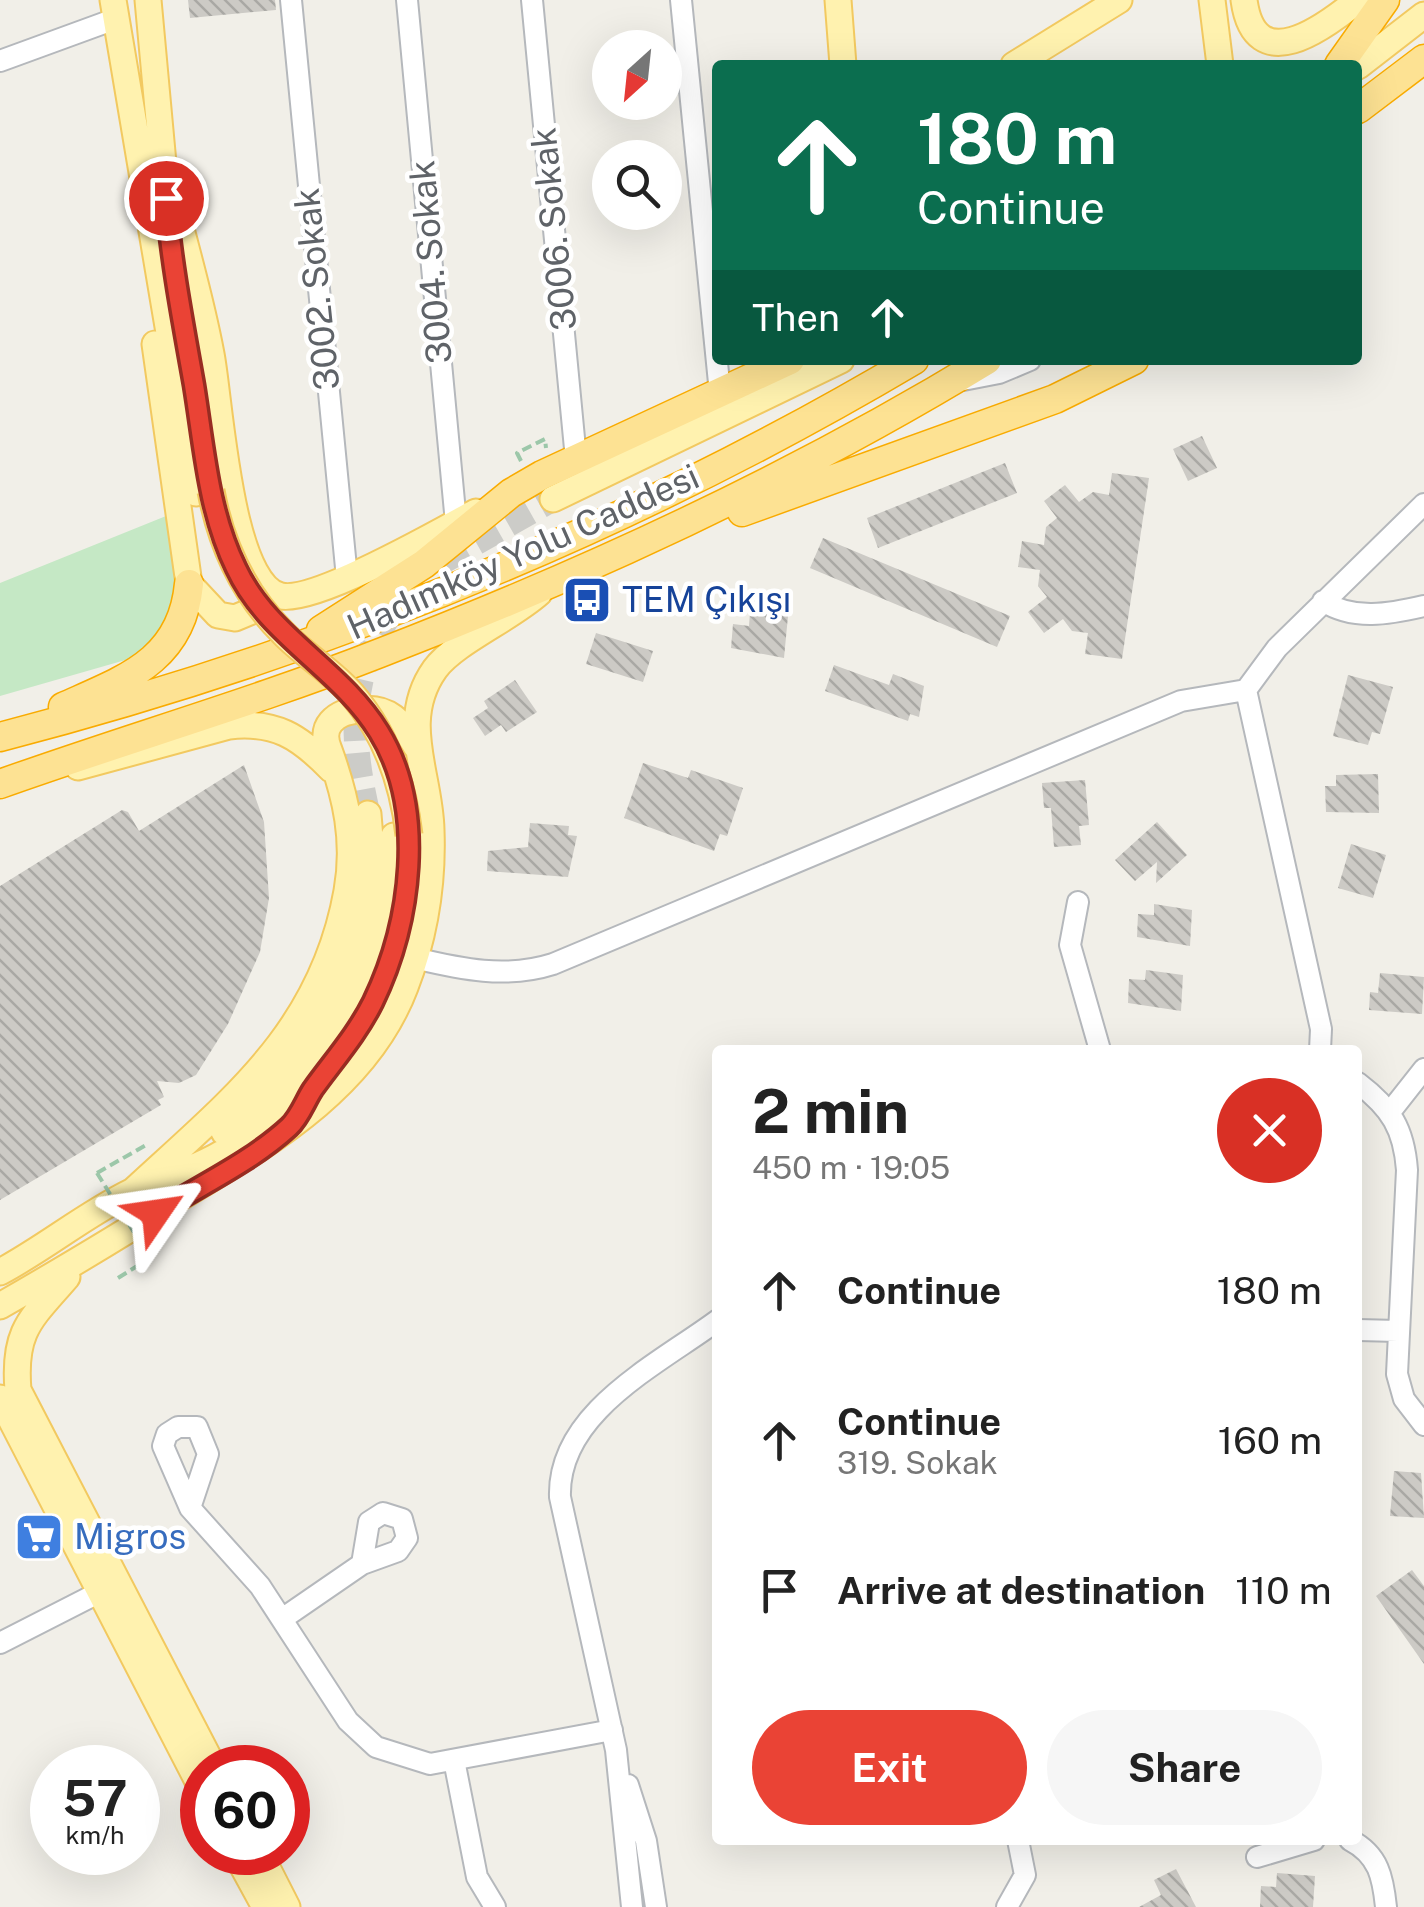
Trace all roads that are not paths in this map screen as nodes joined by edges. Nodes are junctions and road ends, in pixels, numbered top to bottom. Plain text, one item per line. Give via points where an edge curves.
1 (148, 0) edge
2 (291, 0) edge
3 (407, 0) edge
4 (532, 0) edge
5 (681, 0) edge
6 (1119, 0) edge
7 (1212, 0) edge
8 (1244, 0) edge
9 (1358, 0) edge
10 (1384, 0) edge
11 (842, 3) edge
12 (114, 10) edge
13 (1424, 15) edge
14 (1424, 59) edge
15 (843, 60) edge
16 (1022, 60) edge
17 (1219, 60) edge
18 (1342, 60) edge
19 (0, 61) edge
20 (1362, 63) edge
21 (1362, 107) edge
22 (164, 161) junction
23 (144, 200) junction
24 (712, 312) edge
25 (717, 365) edge
26 (779, 365) edge
27 (832, 365) edge
28 (905, 365) edge
29 (979, 365) edge
30 (1018, 365) edge
31 (1124, 365) edge
32 (951, 382) junction
33 (720, 392) junction
34 (576, 459) junction
35 (204, 492) junction
36 (511, 493) junction
37 (553, 500) tunnel mouth
38 (1424, 504) edge
39 (456, 524) junction
40 (668, 529) junction
41 (348, 578) junction
42 (550, 583) junction
43 (189, 584) junction
44 (265, 586) junction
45 (1323, 601) junction
46 (1424, 606) edge
47 (311, 643) junction
48 (1246, 690) junction
49 (0, 737) edge
50 (418, 750) junction
51 (41, 770) junction
52 (338, 776) junction
53 (0, 784) edge
54 (368, 814) tunnel mouth
55 (402, 835) junction
56 (1078, 902) dead end
57 (414, 958) junction
58 (1099, 1045) edge
59 (1320, 1045) edge
60 (1424, 1069) edge
61 (1362, 1087) edge
62 (1390, 1112) junction
63 (292, 1125) junction
64 (132, 1192) junction
65 (83, 1258) junction
66 (12, 1260) edge
67 (0, 1272) edge
68 (0, 1306) edge
69 (712, 1324) edge
70 (1362, 1330) edge
71 (1398, 1331) junction
72 (8, 1358) edge
73 (0, 1398) edge
74 (1424, 1425) edge
75 (190, 1508) dead end
76 (362, 1564) dead end
77 (100, 1592) junction
78 (282, 1619) junction
79 (0, 1643) edge
80 (614, 1740) junction
81 (202, 1745) edge
82 (180, 1747) edge
83 (454, 1760) junction
84 (1019, 1845) edge
85 (1297, 1845) edge
86 (1358, 1845) edge
87 (1257, 1857) dead end
88 (248, 1875) edge
89 (271, 1875) edge
90 (490, 1905) edge
91 (265, 1907) edge
92 (288, 1907) edge
93 (632, 1907) edge
94 (656, 1907) edge
95 (1007, 1907) edge
96 (1386, 1907) edge

1 - 22 main road
2 - 41 street, 3002. Sokak
3 - 39 street, 3004. Sokak
4 - 34 street, 3006. Sokak
5 - 24 street
6 - 16 main road
7 - 17 main road
8 - 9 main road via 1250,23 1279,43 1306,38
10 - 18 highway
11 - 15 main road
12 - 19 street
12 - 23 main road
13 - 20 main road
14 - 21 highway
22 - 35 main road
22 - 44 main road via 212,356 232,501
23 - 35 main road
23 - 43 main road via 141,253
25 - 33 street
26 - 33 highway
27 - 37 main road
28 - 47 highway, Hadımköy Yolu Caddesi via 768,442 589,529
29 - 32 highway, Hadımköy Yolu Caddesi
30 - 32 street
31 - 40 highway via 1055,398 772,502
32 - 40 highway, Hadımköy Yolu Caddesi via 768,484
33 - 34 highway
34 - 36 highway
35 - 55 main road via 213,553 244,611 338,700 375,752
36 - 39 main road
36 - 47 highway via 424,564 337,616
38 - 45 street
39 - 41 main road
40 - 42 highway, Hadımköy Yolu Caddesi
41 - 44 main road via 301,596 279,596
42 - 50 main road via 437,666 416,714
42 - 51 highway, Hadımköy Yolu Caddesi via 250,701
43 - 44 main road via 218,614 235,618 252,611
43 - 49 highway via 180,626 153,659 116,684
45 - 46 street via 1362,614
45 - 48 street
47 - 49 highway, Hadımköy Yolu Caddesi via 156,696
48 - 57 street via 1182,701 553,964 471,972
48 - 59 street
50 - 52 main road via 392,713 374,707 344,712 326,730
50 - 57 main road via 432,863
51 - 52 main road via 117,760 255,723 298,736
51 - 53 highway, Hadımköy Yolu Caddesi
52 - 64 main road via 350,820 351,864 318,985 256,1076
54 - 64 main road via 370,867 360,937 316,1034 268,1092 210,1143
55 - 63 main road via 396,930 374,1000
55 - 64 main road via 374,963 327,1052 288,1100 233,1147
56 - 58 street via 1070,945
57 - 63 main road via 405,989 376,1038 346,1078
60 - 62 street
61 - 62 street
62 - 71 street via 1405,1142 1408,1170
63 - 65 main road
64 - 66 main road
65 - 68 main road
65 - 72 main road via 29,1318
66 - 67 main road
69 - 80 street via 589,1416 559,1472
70 - 71 street
71 - 74 street via 1397,1374 1404,1399
72 - 81 main road via 28,1414
73 - 77 main road
75 - 78 street
76 - 78 street
77 - 79 street
77 - 82 main road
78 - 83 street via 348,1722 376,1748 430,1764
80 - 83 street
80 - 93 street
80 - 94 street via 646,1841
83 - 90 street via 477,1877
84 - 95 street via 1025,1875
85 - 87 street
86 - 96 street via 1383,1873
88 - 91 main road
89 - 92 main road

